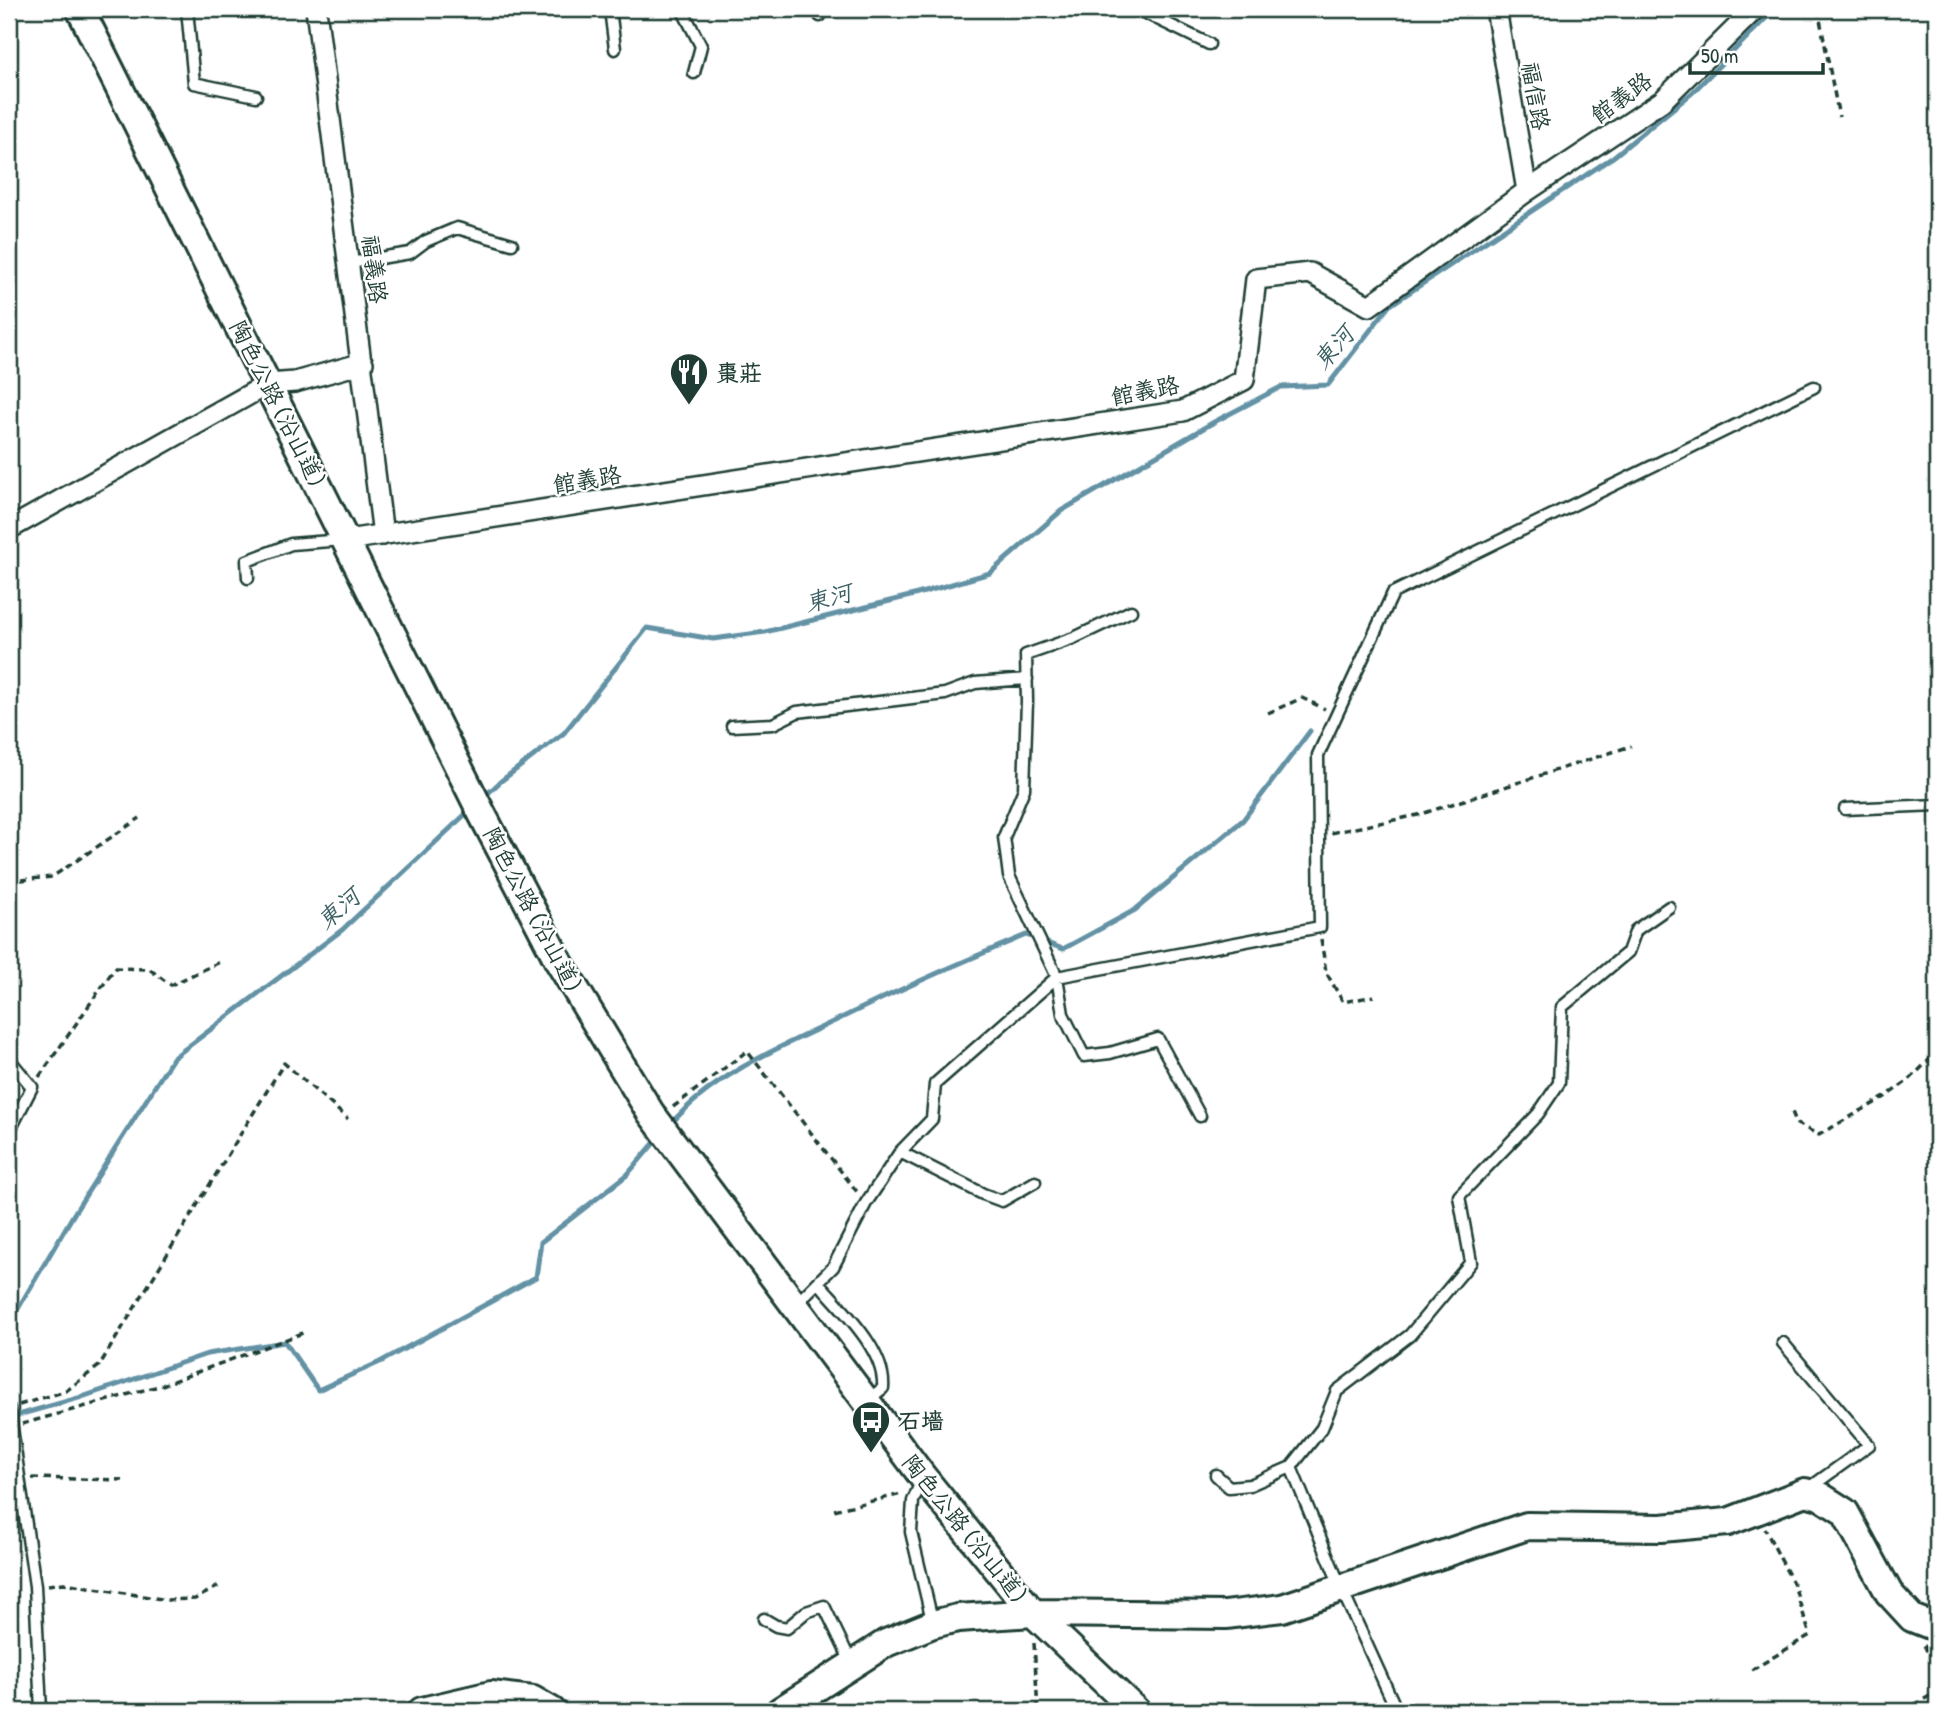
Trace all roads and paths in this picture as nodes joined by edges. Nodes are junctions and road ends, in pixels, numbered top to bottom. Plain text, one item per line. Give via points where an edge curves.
1 (80, 9) edge
2 (187, 9) edge
3 (316, 9) edge
4 (610, 9) edge
5 (682, 9) edge
6 (1137, 9) edge
7 (1496, 9) edge
8 (1755, 9) edge
9 (1818, 9) edge
10 (1209, 44) dead end
11 (614, 49) dead end
12 (694, 73) dead end
13 (256, 96) dead end
14 (1839, 117) dead end
15 (1527, 191) junction
16 (512, 244) dead end
17 (350, 263) junction
18 (363, 363) junction
19 (268, 384) junction
20 (1814, 387) dead end
21 (9, 529) edge
22 (383, 535) junction
23 (347, 540) junction
24 (248, 578) dead end
25 (1131, 611) dead end
26 (1027, 678) junction
27 (1268, 713) dead end
28 (1336, 715) junction
29 (732, 726) dead end
30 (1631, 746) dead end
31 (1937, 805) edge
32 (1845, 809) dead end
33 (139, 818) dead end
34 (1319, 836) junction
35 (9, 881) edge
36 (1670, 907) dead end
37 (1320, 927) junction
38 (222, 961) dead end
39 (1057, 977) junction
40 (1374, 996) dead end
41 (1937, 1052) edge
42 (9, 1059) edge
43 (32, 1087) junction
44 (1792, 1112) dead end
45 (1200, 1116) dead end
46 (654, 1118) junction
47 (348, 1119) dead end
48 (9, 1132) edge
49 (900, 1152) junction
50 (1035, 1182) dead end
51 (866, 1203) junction
52 (818, 1282) junction
53 (793, 1307) junction
54 (303, 1333) dead end
55 (1783, 1343) dead end
56 (866, 1402) junction
57 (9, 1408) edge
58 (11, 1427) junction
59 (1291, 1467) junction
60 (1216, 1475) dead end
61 (19, 1477) junction
62 (923, 1477) junction
63 (124, 1480) dead end
64 (1805, 1492) junction
65 (834, 1510) dead end
66 (1757, 1511) junction
67 (219, 1586) dead end
68 (36, 1587) junction
69 (1341, 1588) junction
70 (1033, 1613) junction
71 (764, 1619) dead end
72 (933, 1625) junction
73 (1937, 1625) edge
74 (852, 1665) junction
75 (1752, 1670) dead end
76 (1937, 1692) edge
77 (811, 1702) edge
78 (41, 1711) edge
79 (422, 1711) edge
80 (552, 1711) edge
81 (780, 1711) edge
82 (1038, 1711) edge
83 (1136, 1711) edge
84 (1397, 1711) edge
85 (1903, 1711) edge

1 - 19 main road, 陶色公路 (沿山道)
2 - 13 lane via 194,83
3 - 17 street, 福義路
4 - 11 lane
5 - 12 lane via 701,46
6 - 10 lane
7 - 15 street, 福信路
8 - 15 street, 館義路 via 1662,100
9 - 14 path
15 - 22 street, 館義路 via 1369,306 1310,273 1256,279 1244,380 1183,411
16 - 17 lane via 457,228 410,253
17 - 18 street, 福義路
18 - 19 street via 295,382
18 - 22 street, 福義路
19 - 21 street
19 - 23 main road, 陶色公路 (沿山道)
20 - 28 lane via 1393,593
22 - 23 street, 館義路
23 - 24 lane via 291,544 247,561
23 - 46 main road, 陶色公路 (沿山道) via 559,962
25 - 26 lane via 1026,655
26 - 29 lane via 975,683 945,694 797,712 773,724
26 - 39 lane via 1024,789 1004,837 1009,876
27 - 28 path via 1302,698
28 - 34 lane via 1318,755
30 - 34 path via 1418,815
31 - 32 lane
33 - 35 path via 51,877
34 - 37 lane
36 - 59 lane via 1636,930 1628,952 1562,1007 1559,1083 1538,1114 1459,1196 1471,1262 1410,1335 1337,1391 1322,1428
37 - 39 lane
37 - 40 path via 1326,972 1343,1002
38 - 43 path via 171,985 149,969 115,968
39 - 45 lane via 1063,1014 1084,1056 1158,1039
39 - 49 lane via 934,1084 932,1119
41 - 44 path via 1901,1086 1819,1135 1797,1124
42 - 43 lane
43 - 48 lane
46 - 51 path via 747,1051
46 - 53 main road, 陶色公路 (沿山道)
47 - 57 path via 284,1063 99,1366 66,1391
49 - 50 lane via 1002,1201
49 - 51 lane
51 - 52 lane via 833,1267
52 - 53 lane
52 - 56 lane via 872,1347 883,1388
53 - 56 main road, 陶色公路 (沿山道)
54 - 58 path via 162,1385
55 - 64 lane via 1869,1445
56 - 62 main road, 陶色公路 (沿山道)
57 - 58 lane
58 - 61 lane
59 - 60 lane via 1250,1485 1229,1487
59 - 69 lane
61 - 63 path
61 - 68 lane
62 - 65 path via 907,1492
62 - 70 main road, 陶色公路 (沿山道)
62 - 72 lane via 913,1501 911,1532
64 - 66 main road
64 - 73 main road via 1845,1512 1889,1593 1912,1618
66 - 69 main road via 1728,1522 1661,1528 1527,1526
66 - 75 path via 1794,1585 1810,1635
67 - 68 path via 195,1599 176,1600 64,1583
68 - 78 lane
69 - 70 main road via 1282,1608 1226,1615
69 - 84 lane
70 - 72 main road via 958,1618
70 - 82 path
70 - 83 main road, 陶色公路 (沿山道)
71 - 74 lane via 788,1628 806,1612 824,1606
72 - 74 main road via 886,1643
74 - 77 main road
76 - 85 path
77 - 81 main road
79 - 80 main road via 491,1695 533,1700

